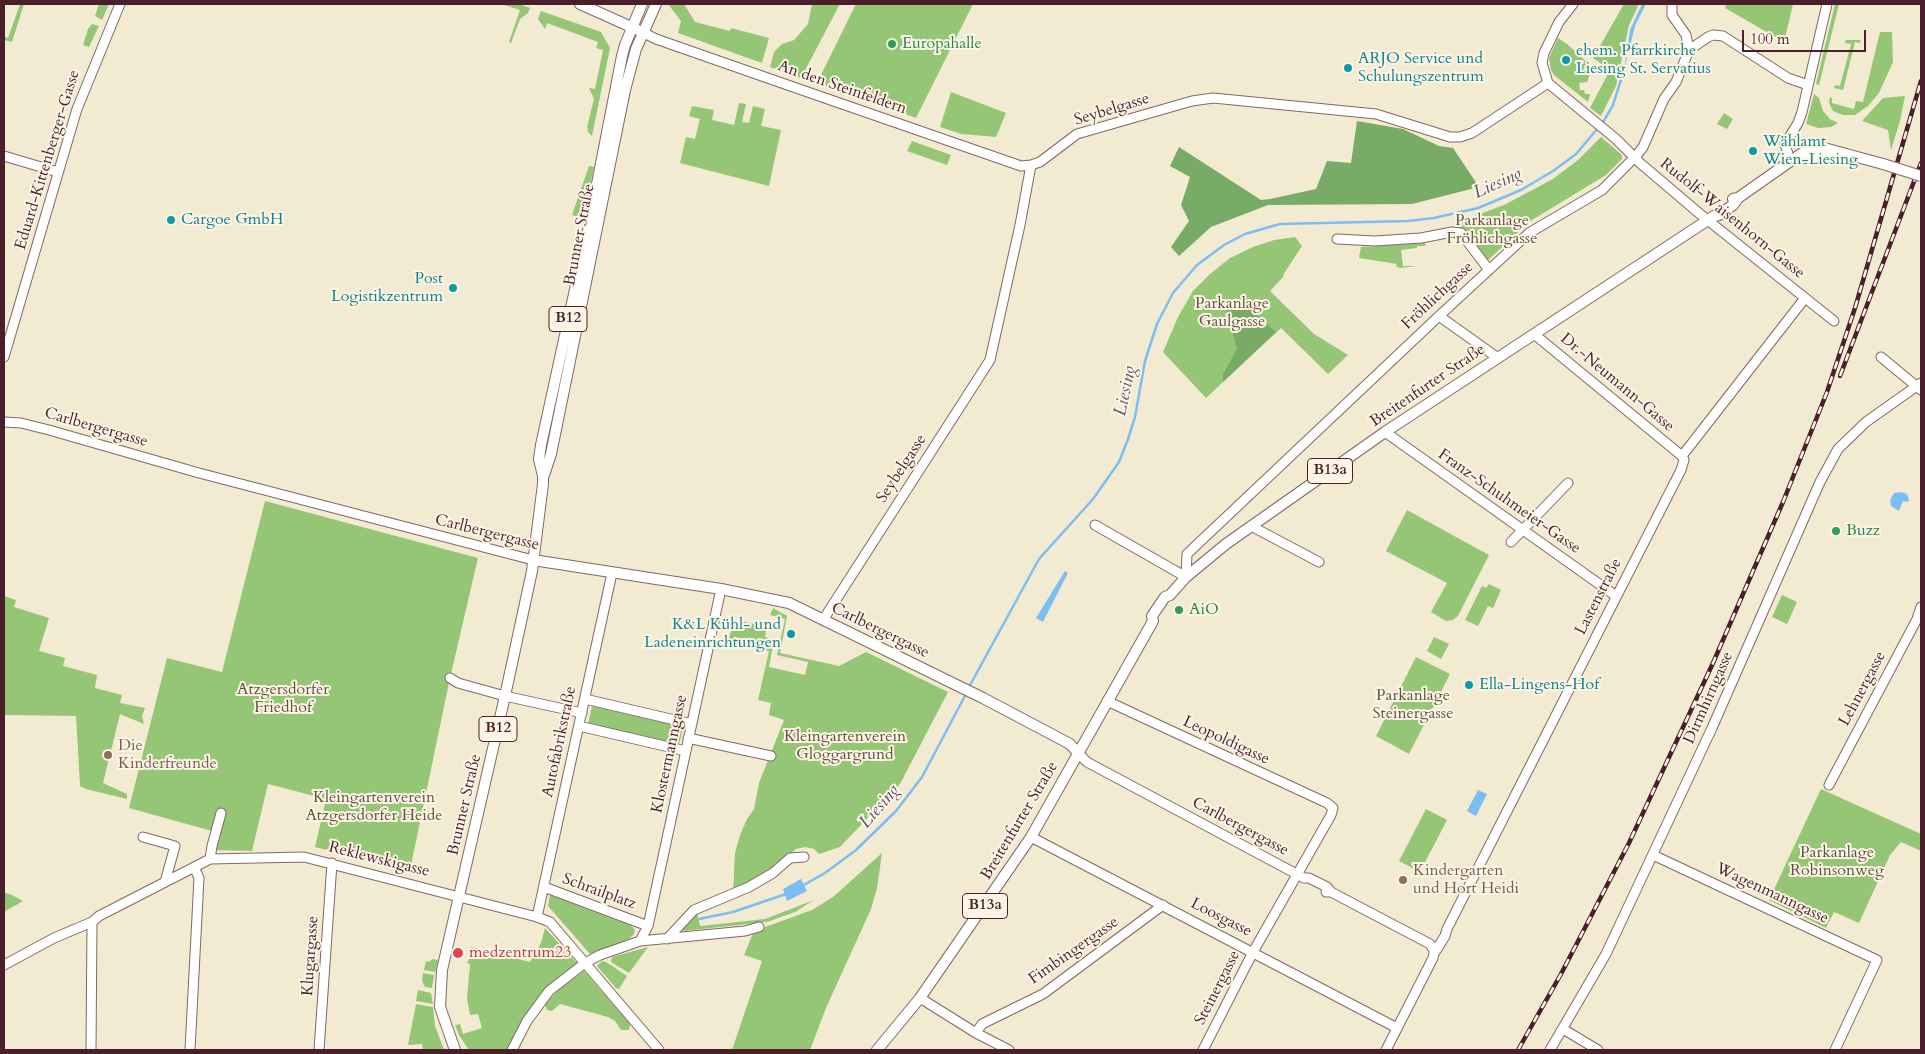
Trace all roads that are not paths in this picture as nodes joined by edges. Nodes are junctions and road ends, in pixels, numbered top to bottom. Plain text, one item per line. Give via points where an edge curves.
1 (120, 4) edge
2 (580, 4) edge
3 (642, 4) edge
4 (656, 4) edge
5 (1573, 4) edge
6 (1672, 4) edge
7 (1827, 4) edge
8 (633, 27) junction
9 (644, 33) junction
10 (1689, 50) junction
11 (1548, 83) junction
12 (1808, 85) junction
13 (4, 156) edge
14 (1634, 157) junction
15 (1790, 160) junction
16 (1031, 165) junction
17 (58, 172) junction
18 (1921, 176) edge
19 (1711, 218) junction
20 (1337, 239) dead end
21 (1488, 270) junction
22 (1805, 298) junction
23 (1439, 316) junction
24 (1834, 321) dead end
25 (1534, 334) junction
26 (4, 357) edge
27 (1881, 357) dead end
28 (1498, 358) junction
29 (1920, 387) edge
30 (4, 422) edge
31 (1385, 432) junction
32 (1682, 456) junction
33 (543, 476) junction
34 (1568, 483) dead end
35 (1095, 525) dead end
36 (1251, 526) junction
37 (1522, 530) junction
38 (1511, 542) dead end
39 (533, 560) junction
40 (1319, 562) dead end
41 (612, 573) junction
42 (1186, 577) junction
43 (721, 589) junction
44 (1616, 596) junction
45 (1921, 607) edge
46 (1919, 619) edge
47 (823, 620) junction
48 (450, 678) dead end
49 (505, 696) junction
50 (585, 699) junction
51 (1107, 701) junction
52 (582, 713) junction
53 (692, 724) junction
54 (580, 726) junction
55 (688, 738) junction
56 (686, 752) junction
57 (1078, 753) junction
58 (771, 756) dead end
59 (1829, 785) dead end
60 (1333, 808) joint
61 (221, 813) dead end
62 (143, 837) dead end
63 (1031, 837) junction
64 (1653, 854) junction
65 (804, 857) dead end
66 (210, 859) junction
67 (332, 863) junction
68 (194, 866) junction
69 (1301, 876) junction
70 (165, 882) junction
71 (544, 887) junction
72 (459, 896) junction
73 (1164, 906) junction
74 (537, 917) junction
75 (92, 922) junction
76 (648, 926) junction
77 (759, 927) dead end
78 (667, 939) junction
79 (640, 941) junction
80 (1253, 952) junction
81 (1435, 952) junction
82 (585, 963) junction
83 (4, 964) edge
84 (920, 998) junction
85 (1397, 1028) junction
86 (1563, 1029) junction
87 (976, 1033) junction
88 (91, 1050) edge
89 (190, 1050) edge
90 (319, 1050) edge
91 (455, 1050) edge
92 (512, 1050) edge
93 (659, 1050) edge
94 (877, 1050) edge
95 (1009, 1050) edge
96 (1203, 1050) edge
97 (1386, 1050) edge
98 (1550, 1050) edge
99 (1598, 1050) edge
100 (1835, 1050) edge

1 - 17 street, Eduard-Kittenberger-Gasse via 76,109
2 - 8 main road
3 - 8 main road, Brunner Straße / B12
4 - 9 main road, Brunner Straße / B12
5 - 11 street via 1559,22 1544,53 1542,64
6 - 10 street via 1672,15 1686,35
7 - 12 street
8 - 9 main road
8 - 33 main road, Brunner Straße / B12 via 621,62 541,445 539,459
9 - 16 street, An den Steinfeldern via 1021,166
9 - 33 main road, Brunner Straße / B12 via 636,49 625,90 551,454
10 - 12 street via 1708,37 1723,36 1788,78
10 - 14 street, Fröhlichgasse via 1643,147
11 - 14 street, Rudolf-Waisenhorn-Gasse
11 - 16 street, Seybelgasse via 1472,133 1460,137 1450,137 1376,114 1213,98 1192,100 1077,134 1040,162
12 - 15 street via 1800,118 1785,144
13 - 17 street
14 - 19 street, Rudolf-Waisenhorn-Gasse
14 - 21 street, Fröhlichgasse via 1602,190 1529,233
15 - 18 main road, Breitenfurter Straße / B13a, bridge via 1840,152
15 - 19 main road, Breitenfurter Straße / B13a via 1738,198 1729,200
16 - 47 street, Seybelgasse via 990,360
17 - 26 street, Eduard-Kittenberger-Gasse
19 - 22 street, Rudolf-Waisenhorn-Gasse
19 - 25 main road, Breitenfurter Straße / B13a
20 - 21 street via 1403,239 1461,233
21 - 23 street, Fröhlichgasse
22 - 24 street, Rudolf-Waisenhorn-Gasse
22 - 32 street, Lastenstraße
23 - 28 street
23 - 42 street, Fröhlichgasse via 1187,554
25 - 28 main road, Breitenfurter Straße / B13a
25 - 32 street, Dr.-Neumann-Gasse
27 - 29 street
28 - 31 main road, Breitenfurter Straße / B13a
29 - 64 street, Dirmhirngasse via 1866,422 1838,450 1820,482
30 - 39 street, Carlbergergasse via 49,430 199,473
31 - 36 main road, Breitenfurter Straße / B13a
31 - 37 street, Franz-Schuhmeier-Gasse
32 - 44 street, Lastenstraße via 1681,470
33 - 39 main road, Brunner Straße / B12
34 - 37 street
35 - 42 street
36 - 40 street
36 - 42 main road, Breitenfurter Straße / B13a
37 - 38 street
37 - 44 street, Franz-Schuhmeier-Gasse
39 - 41 main road, Carlbergergasse
39 - 49 main road, Brunner Straße / B12
41 - 43 main road, Carlbergergasse
41 - 50 street, Autofabrikstraße
42 - 51 main road, Breitenfurter Straße / B13a via 1170,595 1158,619 1153,621
43 - 47 main road, Carlbergergasse via 789,604
43 - 53 street, Klostermanngasse
44 - 81 street, Lastenstraße via 1447,929 1435,946
45 - 46 street, Lehnergasse
46 - 59 street, Lehnergasse
47 - 57 main road, Carlbergergasse via 955,684 1070,744
48 - 49 street
49 - 52 street
49 - 72 main road, Brunner Straße / B12
50 - 52 street, Autofabrikstraße
50 - 53 street
51 - 57 main road, Breitenfurter Straße / B13a
51 - 60 street, Leopoldigasse
52 - 54 street, Autofabrikstraße
53 - 55 street, Klostermanngasse
54 - 56 street
54 - 71 street, Autofabrikstraße
55 - 56 street, Klostermanngasse
55 - 58 street
56 - 76 street, Klostermanngasse
57 - 63 main road, Breitenfurter Straße / B13a
57 - 69 street, Carlbergergasse via 1087,762
60 - 69 street, Steinergasse
61 - 66 street
62 - 70 street via 174,846
63 - 73 street, Loosgasse
63 - 84 main road, Breitenfurter Straße / B13a
64 - 86 street, Dirmhirngasse via 1606,954
64 - 100 street, Wagenmanngasse via 1877,960
65 - 78 street via 790,858 749,888 694,910
66 - 67 street, Reklewskigasse via 304,857
66 - 68 street, Reklewskigasse
67 - 72 street, Reklewskigasse
67 - 90 street, Klugargasse
68 - 70 street, Reklewskigasse
68 - 89 street via 198,878
69 - 80 street, Steinergasse
69 - 81 street, Carlbergergasse via 1428,943
70 - 75 street, Reklewskigasse
71 - 74 street, Autofabrikstraße
71 - 76 street, Schrailplatz
72 - 74 street, Reklewskigasse
72 - 91 main road, Brunner Straße / B12 via 440,988 440,1007
73 - 80 street, Loosgasse
73 - 87 street, Fimbingergasse via 1043,994 982,1024
74 - 82 street via 550,922
75 - 83 street, Reklewskigasse
75 - 88 street
76 - 79 street, Schrailplatz
77 - 78 street
78 - 79 street
79 - 82 street
80 - 85 street, Loosgasse
80 - 96 street, Steinergasse
81 - 85 street, Lastenstraße
82 - 92 street via 549,991 527,1021
82 - 93 street
84 - 87 street
84 - 94 main road, Breitenfurter Straße / B13a
85 - 97 street, Lastenstraße
86 - 98 street, Dirmhirngasse
86 - 99 street
87 - 95 street

